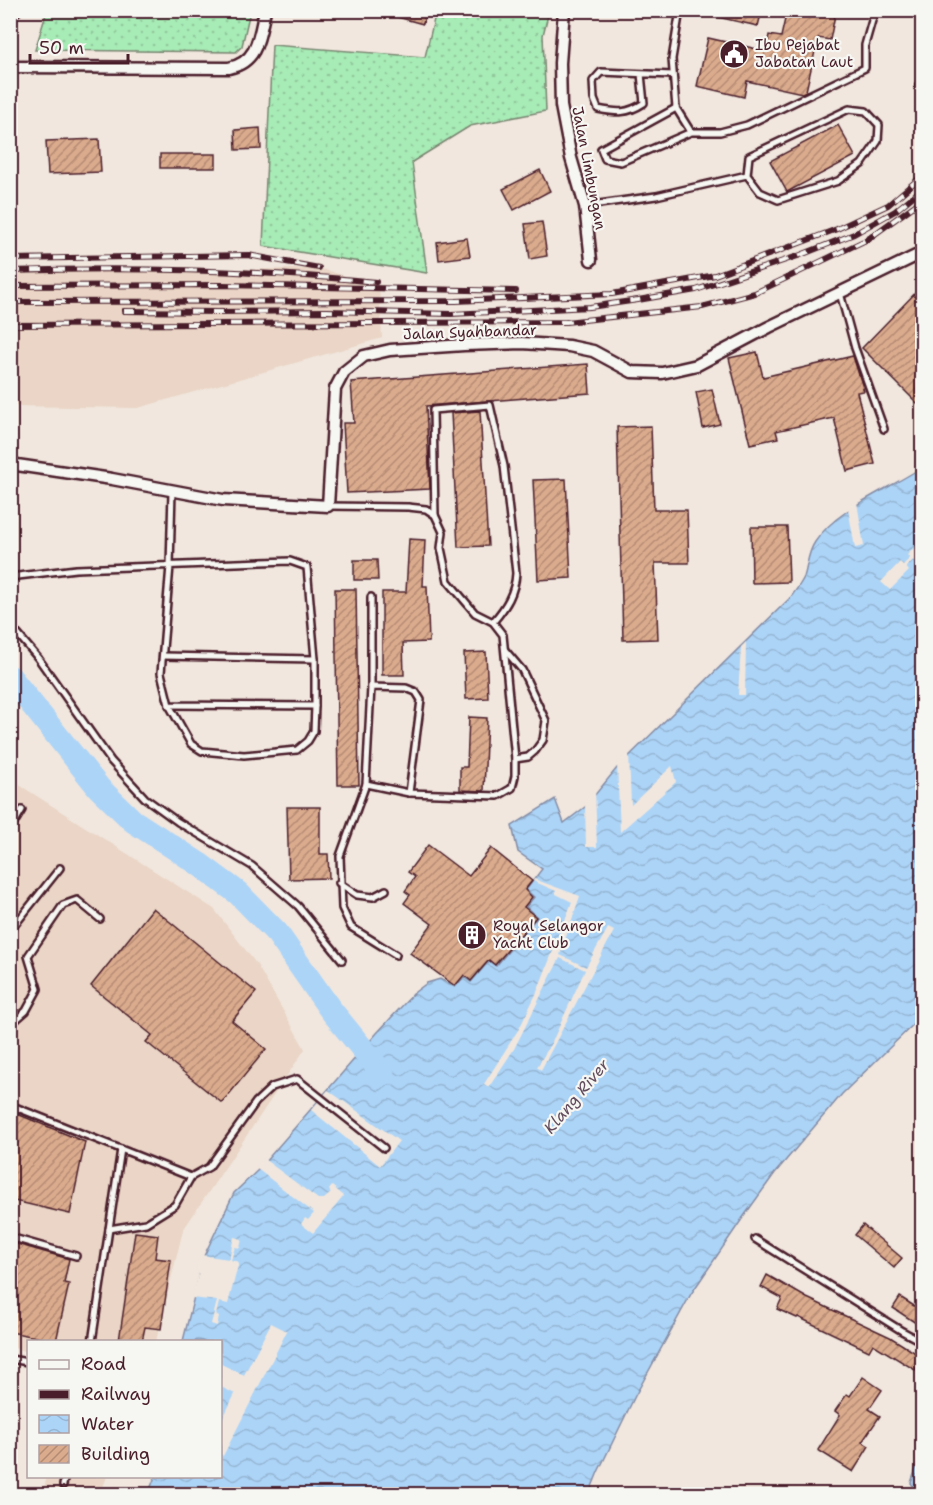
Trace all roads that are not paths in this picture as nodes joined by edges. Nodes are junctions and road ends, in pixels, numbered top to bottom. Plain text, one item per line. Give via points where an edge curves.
1 (19, 10) edge
2 (265, 10) edge
3 (564, 10) edge
4 (680, 10) edge
5 (875, 10) edge
6 (10, 18) edge
7 (10, 67) edge
8 (641, 74) junction
9 (673, 75) junction
10 (922, 77) edge
11 (922, 87) edge
12 (676, 108) junction
13 (691, 132) junction
14 (747, 175) junction
15 (585, 206) junction
16 (922, 253) edge
17 (591, 260) dead end
18 (840, 293) junction
19 (884, 429) dead end
20 (10, 464) edge
21 (172, 491) junction
22 (328, 506) junction
23 (435, 515) junction
24 (170, 566) junction
25 (10, 577) edge
26 (371, 597) dead end
27 (493, 622) junction
28 (10, 625) edge
29 (504, 649) junction
30 (163, 656) junction
31 (315, 659) junction
32 (371, 687) junction
33 (169, 705) junction
34 (315, 706) junction
35 (514, 759) junction
36 (366, 784) junction
37 (409, 793) junction
38 (22, 810) dead end
39 (10, 830) edge
40 (60, 868) dead end
41 (339, 883) junction
42 (386, 890) dead end
43 (100, 919) dead end
44 (10, 931) edge
45 (396, 955) dead end
46 (342, 960) dead end
47 (10, 1025) edge
48 (10, 1105) edge
49 (384, 1148) dead end
50 (121, 1149) junction
51 (191, 1178) junction
52 (109, 1229) junction
53 (10, 1238) edge
54 (755, 1239) dead end
55 (76, 1256) dead end
56 (922, 1338) edge
57 (92, 1340) edge
58 (10, 1359) edge
59 (27, 1362) edge
60 (65, 1478) edge
61 (63, 1485) dead end

1 - 6 lane
2 - 7 street via 251,57 229,68
3 - 15 street, Jalan Limbungan via 561,106
4 - 9 lane
5 - 13 lane via 865,45 864,68 747,125 720,132
8 - 8 lane via 601,72 593,81 598,109 631,111 644,103
8 - 9 lane
9 - 12 lane
10 - 11 lane
12 - 13 lane
12 - 13 lane via 601,148 605,159 621,162
14 - 14 lane via 749,156 849,109 866,111 879,125 878,141 862,164 837,181 778,200 760,192
14 - 15 lane via 656,196
15 - 17 street, Jalan Limbungan
16 - 18 street, Jalan Syahbandar
18 - 19 lane
18 - 22 street, Jalan Syahbandar via 697,365 663,373 632,372 593,351 522,343 390,350 364,356 344,372 335,389
20 - 21 street
21 - 22 street via 223,500
21 - 24 lane
22 - 23 lane via 408,507 426,509
23 - 27 lane via 443,532 441,548 448,581 475,613
23 - 27 lane via 433,410 490,405 504,466 516,573 515,587
24 - 25 lane via 76,568
24 - 30 lane
24 - 31 lane via 290,561 307,567
26 - 32 lane
27 - 29 lane via 503,635
28 - 46 lane via 111,761 145,798 252,866 298,906
29 - 35 lane
29 - 35 lane via 522,670 546,720 543,740 535,752
30 - 31 lane
30 - 33 lane via 161,673
31 - 34 lane
32 - 36 lane
32 - 37 lane via 406,688 416,692 421,700
33 - 34 lane
33 - 34 lane via 191,744 202,751 244,755 297,750 314,731
35 - 37 lane via 512,788 498,796
36 - 37 lane
36 - 41 lane via 340,856
38 - 39 lane
40 - 44 lane
41 - 42 lane via 357,895 373,897
41 - 45 lane via 342,908 351,927
43 - 47 lane via 77,900 63,905 28,956 38,989 26,1011
48 - 50 lane
49 - 51 lane via 297,1079 272,1087 256,1102 209,1167
50 - 51 lane
50 - 52 lane
51 - 52 lane via 176,1205 146,1223
52 - 57 lane
53 - 55 lane
54 - 56 lane via 902,1331
58 - 59 lane
60 - 61 lane

